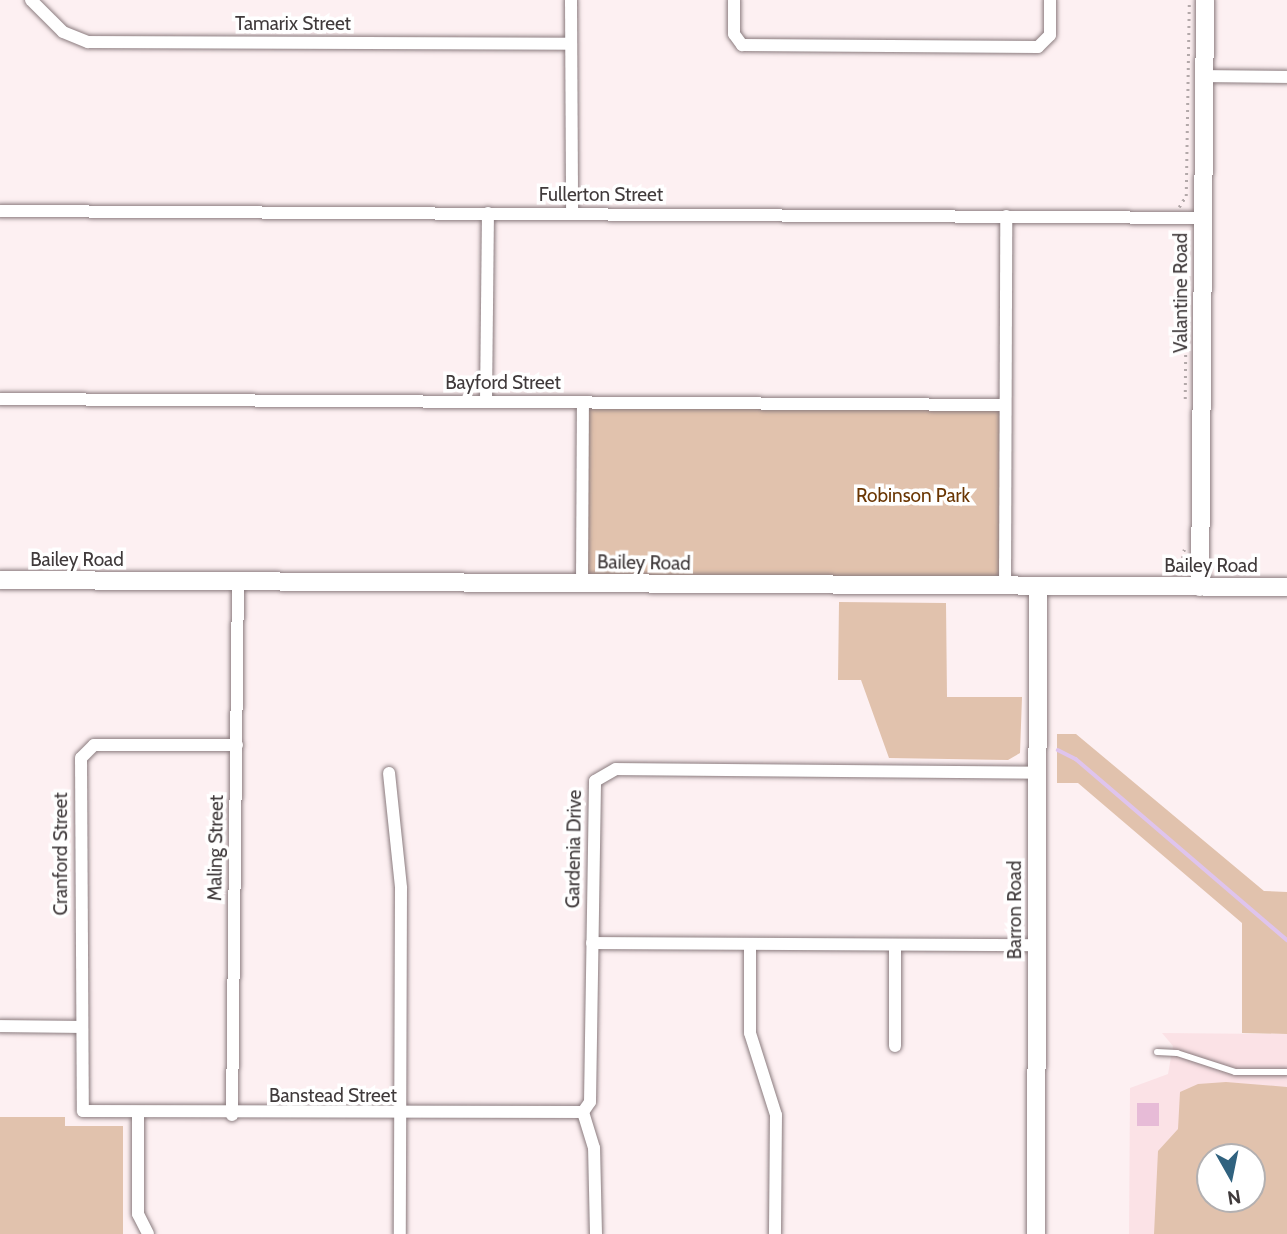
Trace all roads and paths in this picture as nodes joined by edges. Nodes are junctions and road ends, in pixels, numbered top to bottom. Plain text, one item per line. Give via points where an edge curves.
1 (32, 0) edge
2 (571, 0) edge
3 (734, 0) edge
4 (1050, 0) edge
5 (1189, 0) edge
6 (1205, 0) edge
7 (571, 44) junction
8 (1204, 76) junction
9 (1287, 77) edge
10 (0, 211) edge
11 (488, 213) junction
12 (572, 214) junction
13 (1006, 216) junction
14 (1179, 217) junction
15 (1203, 218) junction
16 (1188, 249) dead end
17 (1186, 284) dead end
18 (0, 400) edge
19 (486, 402) junction
20 (583, 403) junction
21 (1005, 405) junction
22 (1185, 411) dead end
23 (1185, 545) dead end
24 (1181, 565) dead end
25 (0, 580) edge
26 (238, 582) junction
27 (582, 583) junction
28 (1005, 587) junction
29 (1038, 587) junction
30 (1200, 587) junction
31 (1287, 587) edge
32 (237, 745) junction
33 (389, 773) dead end
34 (1037, 773) junction
35 (592, 943) junction
36 (750, 944) junction
37 (895, 945) junction
38 (1036, 946) junction
39 (0, 1026) edge
40 (79, 1027) junction
41 (895, 1045) dead end
42 (1157, 1052) dead end
43 (1287, 1072) edge
44 (83, 1111) joint
45 (583, 1112) junction
46 (138, 1115) junction
47 (232, 1115) junction
48 (401, 1115) junction
49 (148, 1234) edge
50 (400, 1234) edge
51 (596, 1234) edge
52 (775, 1234) edge
53 (1036, 1234) edge

1 - 7 street, Tamarix Street via 63,32 88,42
2 - 7 street
3 - 4 street via 734,34 742,45 1038,47 1050,35
5 - 14 path via 1186,185
6 - 8 street, Valantine Road
7 - 12 street
8 - 9 street
8 - 15 street, Valantine Road
10 - 11 street, Fullerton Street
11 - 12 street, Fullerton Street
11 - 19 street
12 - 13 street, Fullerton Street
13 - 14 street, Fullerton Street
13 - 21 street
14 - 15 street, Fullerton Street
14 - 16 path via 1178,231
15 - 30 street, Valantine Road
17 - 22 path
18 - 19 street, Bayford Street
19 - 20 street, Bayford Street
20 - 21 street, Bayford Street
20 - 27 street
21 - 28 street
23 - 24 path
25 - 26 street, Bailey Road
26 - 27 street, Bailey Road
26 - 32 street, Maling Street
27 - 28 street, Bailey Road
28 - 29 street, Bailey Road
29 - 30 street, Bailey Road
29 - 34 street, Barron Road
30 - 31 street, Bailey Road
32 - 40 street, Cranford Street via 93,746 81,758
32 - 47 street, Maling Street
33 - 48 street via 401,859
34 - 35 street, Gardenia Drive via 616,769 595,781 592,792
34 - 38 street, Barron Road
35 - 36 street
35 - 45 street, Gardenia Drive via 590,1102
36 - 37 street
36 - 52 street via 750,1033 776,1115
37 - 38 street
37 - 41 street
38 - 53 street, Barron Road
39 - 40 street
40 - 44 street, Cranford Street
42 - 43 lane via 1177,1053 1235,1072
44 - 46 street, Banstead Street
45 - 48 street, Banstead Street
45 - 51 street, Gardenia Drive via 594,1148
46 - 47 street, Banstead Street
46 - 49 street via 138,1214
47 - 48 street, Banstead Street
48 - 50 street

